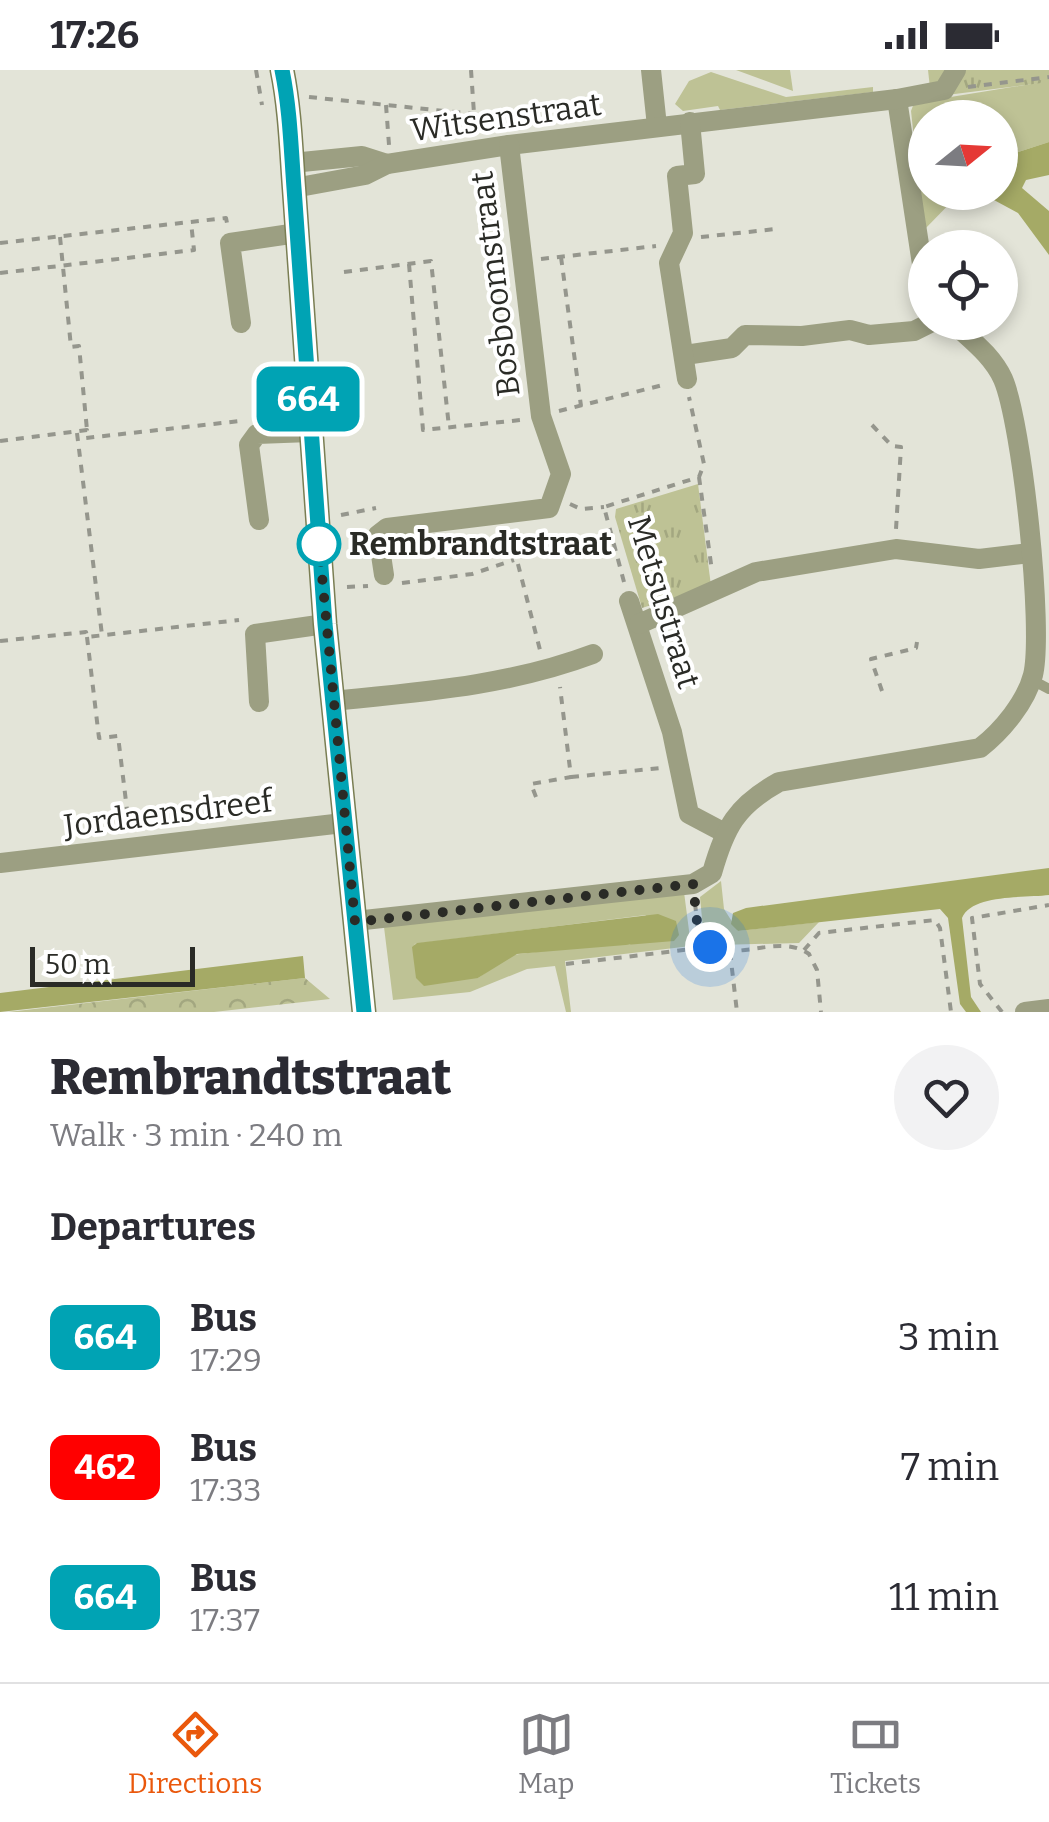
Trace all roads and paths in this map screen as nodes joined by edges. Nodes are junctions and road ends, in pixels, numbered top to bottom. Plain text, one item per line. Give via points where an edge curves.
1 (266, 70) edge
2 (282, 70) edge
3 (471, 70) edge
4 (651, 70) edge
5 (956, 70) edge
6 (1049, 77) edge
7 (944, 90) junction
8 (297, 96) dead end
9 (897, 100) junction
10 (386, 105) junction
11 (474, 114) junction
12 (690, 122) junction
13 (657, 126) junction
14 (287, 136) junction
15 (509, 146) junction
16 (478, 152) junction
17 (389, 164) junction
18 (293, 175) junction
19 (191, 222) junction
20 (776, 230) dead end
21 (917, 230) edge
22 (297, 233) junction
23 (60, 236) junction
24 (230, 242) junction
25 (0, 243) edge
26 (676, 247) junction
27 (562, 257) junction
28 (522, 262) junction
29 (409, 264) junction
30 (63, 266) junction
31 (344, 272) dead end
32 (0, 273) edge
33 (240, 323) dead end
34 (908, 332) edge
35 (972, 340) edge
36 (686, 355) junction
37 (687, 378) junction
38 (581, 406) junction
39 (541, 416) junction
40 (872, 425) dead end
41 (449, 427) junction
42 (87, 430) junction
43 (310, 432) junction
44 (77, 433) junction
45 (257, 434) junction
46 (0, 441) edge
47 (700, 477) junction
48 (554, 496) junction
49 (604, 507) junction
50 (507, 514) junction
51 (317, 519) junction
52 (259, 520) dead end
53 (386, 528) junction
54 (896, 549) junction
55 (1030, 553) junction
56 (514, 560) junction
57 (379, 582) junction
58 (322, 588) junction
59 (714, 590) junction
60 (629, 601) joint
61 (325, 624) junction
62 (639, 624) junction
63 (254, 634) junction
64 (102, 635) junction
65 (87, 637) junction
66 (0, 641) edge
67 (917, 642) dead end
68 (592, 654) dead end
69 (552, 669) junction
70 (1040, 685) edge
71 (882, 690) dead end
72 (259, 702) dead end
73 (332, 702) junction
74 (679, 766) junction
75 (571, 777) junction
76 (536, 797) dead end
77 (343, 822) junction
78 (724, 832) junction
79 (132, 847) junction
80 (0, 862) edge
81 (693, 884) junction
82 (1049, 905) edge
83 (355, 922) junction
84 (710, 947) junction
85 (804, 950) junction
86 (730, 952) junction
87 (566, 964) dead end
88 (1049, 1009) edge
89 (991, 1010) edge
90 (364, 1012) edge
91 (737, 1012) edge
92 (822, 1012) edge
93 (950, 1012) edge
94 (1002, 1012) edge
95 (1026, 1012) edge

1 - 14 street via 273,111
2 - 14 street
3 - 11 path
4 - 13 street
5 - 7 street
6 - 7 path
7 - 9 street, Witsenstraat
8 - 10 path, Witsenstraat
9 - 12 street, Witsenstraat
9 - 21 street
10 - 11 path, Witsenstraat
10 - 17 path
11 - 16 path
12 - 13 street, Witsenstraat
12 - 26 street via 695,174 677,176
13 - 15 street, Witsenstraat
14 - 18 street
15 - 16 street, Witsenstraat
15 - 28 street, Bosboomstraat
16 - 17 street, Witsenstraat
17 - 18 street, Witsenstraat via 362,156
18 - 22 street
19 - 23 path
19 - 24 path via 226,218
19 - 30 path via 194,250
20 - 26 path
22 - 24 street
22 - 43 street
23 - 25 path
23 - 30 path
24 - 33 street
26 - 27 path
26 - 36 street via 669,263 677,334
27 - 28 path
27 - 38 path
28 - 39 street, Bosboomstraat
29 - 31 path
29 - 41 path via 430,261
29 - 41 path via 424,430
30 - 32 path
30 - 42 path
34 - 36 street via 745,335 732,348
35 - 55 street via 1004,382
36 - 37 street
37 - 38 path
37 - 47 path via 704,464
38 - 39 path
39 - 41 path, Bosboomstraat
39 - 48 street, Bosboomstraat via 561,474
40 - 54 path via 900,447
42 - 44 path
42 - 45 path via 86,438 256,419
43 - 45 street
43 - 51 street
44 - 46 path
44 - 64 path
45 - 52 street via 250,444
47 - 49 path, Metsustraat
47 - 59 path
48 - 49 path via 581,509
48 - 50 street via 549,508
49 - 60 path, Metsustraat
50 - 53 street
50 - 56 path
51 - 53 path via 381,507
51 - 58 street
53 - 57 street via 378,535
54 - 55 street via 980,559
54 - 59 street via 756,572
55 - 70 street
56 - 57 path via 472,574
56 - 69 path
57 - 58 path
58 - 61 street
59 - 62 street
60 - 62 street, Metsustraat
61 - 63 street
61 - 73 street
62 - 74 street, Metsustraat
63 - 64 path via 253,619
63 - 72 street
64 - 65 path
65 - 66 path via 86,632
65 - 79 path via 100,738 118,736
67 - 71 path via 916,648 871,658
68 - 69 street
69 - 73 street via 469,688
69 - 75 path
70 - 78 street via 980,748 779,782 752,798
73 - 77 street
74 - 75 path
74 - 78 street, Metsustraat via 689,814
75 - 76 path via 531,784
77 - 79 street, Jordaensdreef
77 - 83 street
78 - 81 street via 712,873
79 - 80 street, Jordaensdreef
81 - 83 street
81 - 84 path via 698,931
82 - 89 path via 972,918 980,984
83 - 90 street
84 - 86 path
84 - 87 path
85 - 86 path
85 - 92 path via 816,966
85 - 93 path via 819,933 936,920
86 - 91 path
88 - 95 street
89 - 94 path

